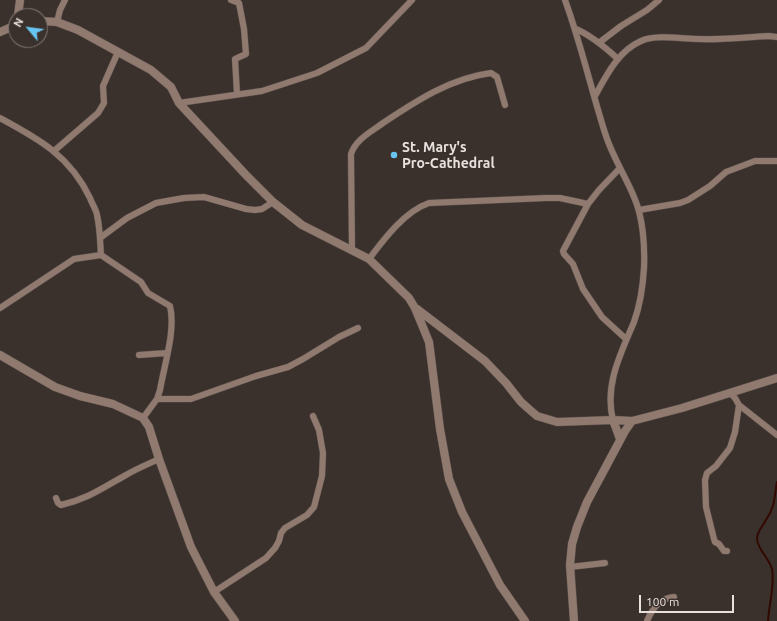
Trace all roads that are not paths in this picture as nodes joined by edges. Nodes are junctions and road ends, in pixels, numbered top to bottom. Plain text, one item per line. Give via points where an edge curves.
1 (65, 0) edge
2 (231, 0) edge
3 (412, 0) edge
4 (565, 0) edge
5 (659, 0) edge
6 (48, 21) edge
7 (57, 22) junction
8 (576, 29) junction
9 (777, 30) edge
10 (769, 36) junction
11 (777, 37) edge
12 (600, 42) junction
13 (118, 52) junction
14 (618, 59) junction
15 (237, 94) junction
16 (594, 96) junction
17 (180, 103) junction
18 (504, 105) dead end
19 (0, 118) edge
20 (54, 151) junction
21 (777, 161) edge
22 (620, 168) junction
23 (273, 202) junction
24 (588, 204) junction
25 (638, 210) junction
26 (100, 238) junction
27 (352, 250) junction
28 (101, 255) junction
29 (369, 258) junction
30 (0, 308) edge
31 (415, 308) junction
32 (438, 326) junction
33 (358, 328) dead end
34 (428, 339) junction
35 (626, 339) junction
36 (167, 354) junction
37 (0, 355) edge
38 (140, 355) dead end
39 (777, 378) edge
40 (730, 393) junction
41 (157, 399) junction
42 (739, 405) junction
43 (314, 416) dead end
44 (143, 418) junction
45 (613, 420) junction
46 (632, 422) junction
47 (777, 435) edge
48 (620, 439) junction
49 (159, 459) junction
50 (56, 498) dead end
51 (728, 551) dead end
52 (605, 563) dead end
53 (570, 567) junction
54 (214, 592) junction
55 (674, 597) dead end
56 (235, 621) edge
57 (524, 621) edge
58 (574, 621) edge
59 (647, 621) edge

1 - 7 street
2 - 15 street via 238,3 246,54 235,59
3 - 15 street via 366,48 317,73 262,91
4 - 8 street
5 - 12 street
6 - 7 street
7 - 13 street via 78,30
8 - 12 street
8 - 16 street
9 - 10 street
10 - 11 street
10 - 14 street via 649,38 629,48
12 - 14 street
13 - 17 street via 151,70 171,87
13 - 20 street via 103,86 104,103 98,113
14 - 16 street
15 - 17 street
16 - 22 street
17 - 23 street
18 - 27 street via 497,77 484,74 458,81 434,92 403,110 355,144 351,154
19 - 20 street
20 - 26 street via 70,165 86,191 97,214
21 - 25 street via 755,161 726,172 710,186 680,203
22 - 24 street
22 - 25 street
23 - 26 street via 262,210 246,209 204,197 156,203 128,218
23 - 27 street via 302,226
24 - 29 street via 560,198 429,203 409,215
24 - 35 street via 563,251 574,264 583,289 602,317
25 - 35 street via 644,243 644,268 640,299
26 - 28 street
27 - 29 street
28 - 30 street via 74,259
28 - 36 street via 141,282 148,293 170,306 172,316
29 - 31 street via 409,298
31 - 32 street
31 - 34 street
32 - 34 street via 431,329
32 - 45 street via 485,362 537,416 557,422
33 - 41 street via 288,367 191,399
34 - 57 street via 449,479 462,512 500,585
35 - 45 street via 614,371 610,403
36 - 38 street
36 - 41 street
37 - 44 street via 55,387 113,404
39 - 40 street
40 - 42 street
40 - 46 street
41 - 44 street
42 - 47 street
42 - 51 street via 736,432 730,448 707,473 704,480 706,507 715,542 724,551
43 - 54 street via 323,453 322,476 314,507 307,515 285,528 275,548 266,558
44 - 49 street via 149,427
45 - 46 street
45 - 48 street
46 - 48 street
48 - 53 street via 577,527
49 - 50 street via 80,500 61,505
49 - 54 street via 191,547
52 - 53 street
53 - 58 street
54 - 56 street
55 - 59 street via 660,601

